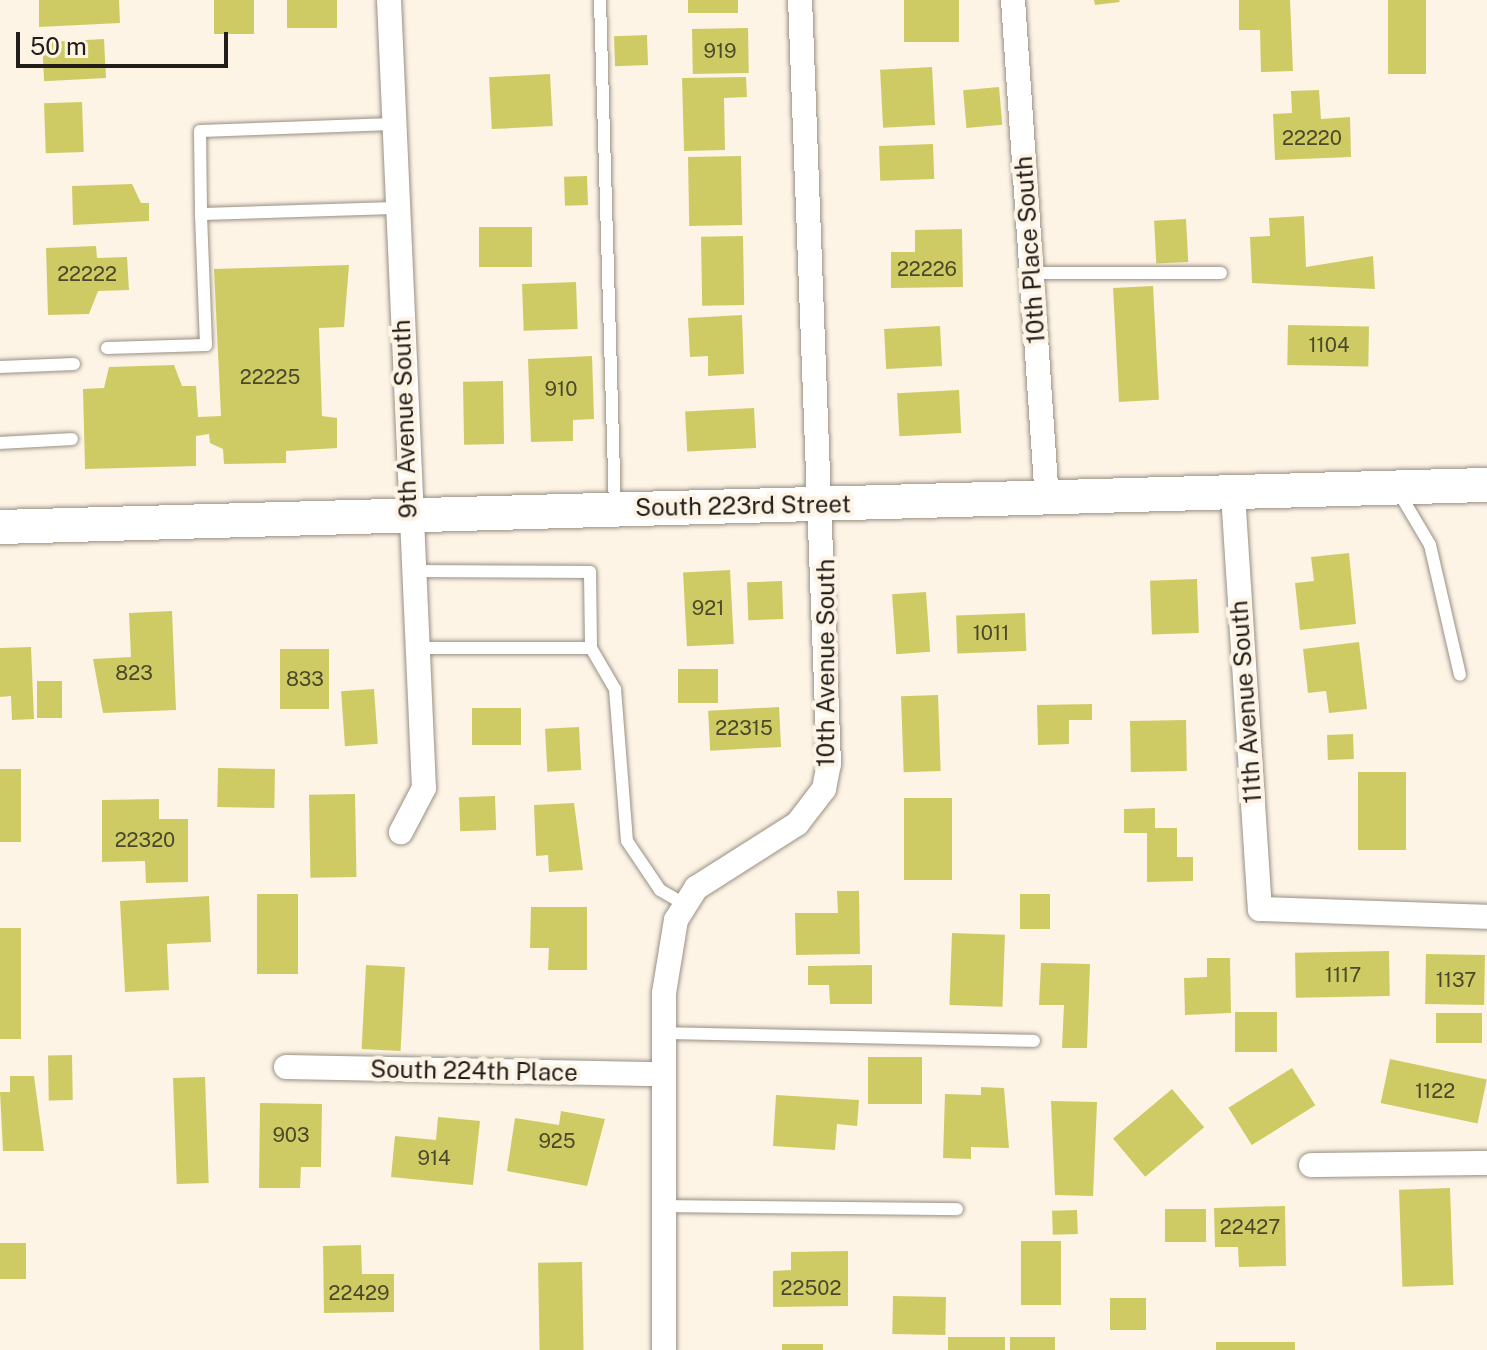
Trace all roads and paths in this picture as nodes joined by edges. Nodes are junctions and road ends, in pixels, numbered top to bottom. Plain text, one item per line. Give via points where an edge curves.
1 (389, 0) edge
2 (600, 0) edge
3 (800, 0) edge
4 (1013, 0) edge
5 (393, 124) junction
6 (396, 208) junction
7 (201, 214) junction
8 (1031, 273) junction
9 (1221, 273) dead end
10 (107, 348) dead end
11 (74, 364) dead end
12 (0, 367) edge
13 (72, 439) dead end
14 (0, 443) edge
15 (1487, 485) edge
16 (1397, 488) junction
17 (1233, 494) junction
18 (1047, 500) junction
19 (824, 504) junction
20 (615, 508) junction
21 (408, 511) junction
22 (0, 527) edge
23 (419, 571) junction
24 (421, 648) junction
25 (591, 648) junction
26 (1460, 675) dead end
27 (401, 832) dead end
28 (684, 904) junction
29 (1487, 917) edge
30 (663, 1033) junction
31 (1034, 1041) dead end
32 (286, 1067) dead end
33 (662, 1074) junction
34 (1487, 1163) edge
35 (1311, 1165) dead end
36 (663, 1206) junction
37 (957, 1209) dead end
38 (664, 1350) edge

1 - 5 street, 9th Avenue South
2 - 20 lane
3 - 19 street, 10th Avenue South
4 - 8 street, 10th Place South
5 - 6 street, 9th Avenue South
5 - 7 lane via 200,131
6 - 7 lane
6 - 21 street, 9th Avenue South
7 - 10 lane via 206,345
8 - 9 lane
8 - 18 street, 10th Place South
11 - 12 lane
13 - 14 lane
15 - 16 street, South 223rd Street
16 - 17 street, South 223rd Street
16 - 26 lane via 1430,545
17 - 18 street, South 223rd Street
17 - 29 street, 11th Avenue South via 1260,909
18 - 19 street, South 223rd Street
19 - 20 street, South 223rd Street
19 - 28 street, 10th Avenue South via 831,713 824,789 797,824
20 - 21 street, South 223rd Street
21 - 22 street, South 223rd Street
21 - 23 street, 9th Avenue South
23 - 24 street, 9th Avenue South
23 - 25 lane via 590,572
24 - 25 lane
24 - 27 street, 9th Avenue South via 424,788
25 - 28 lane via 615,689 627,841 660,890
28 - 30 street via 668,957
30 - 31 lane
30 - 33 street
32 - 33 street, South 224th Place
33 - 36 street
34 - 35 street
36 - 37 lane
36 - 38 street

